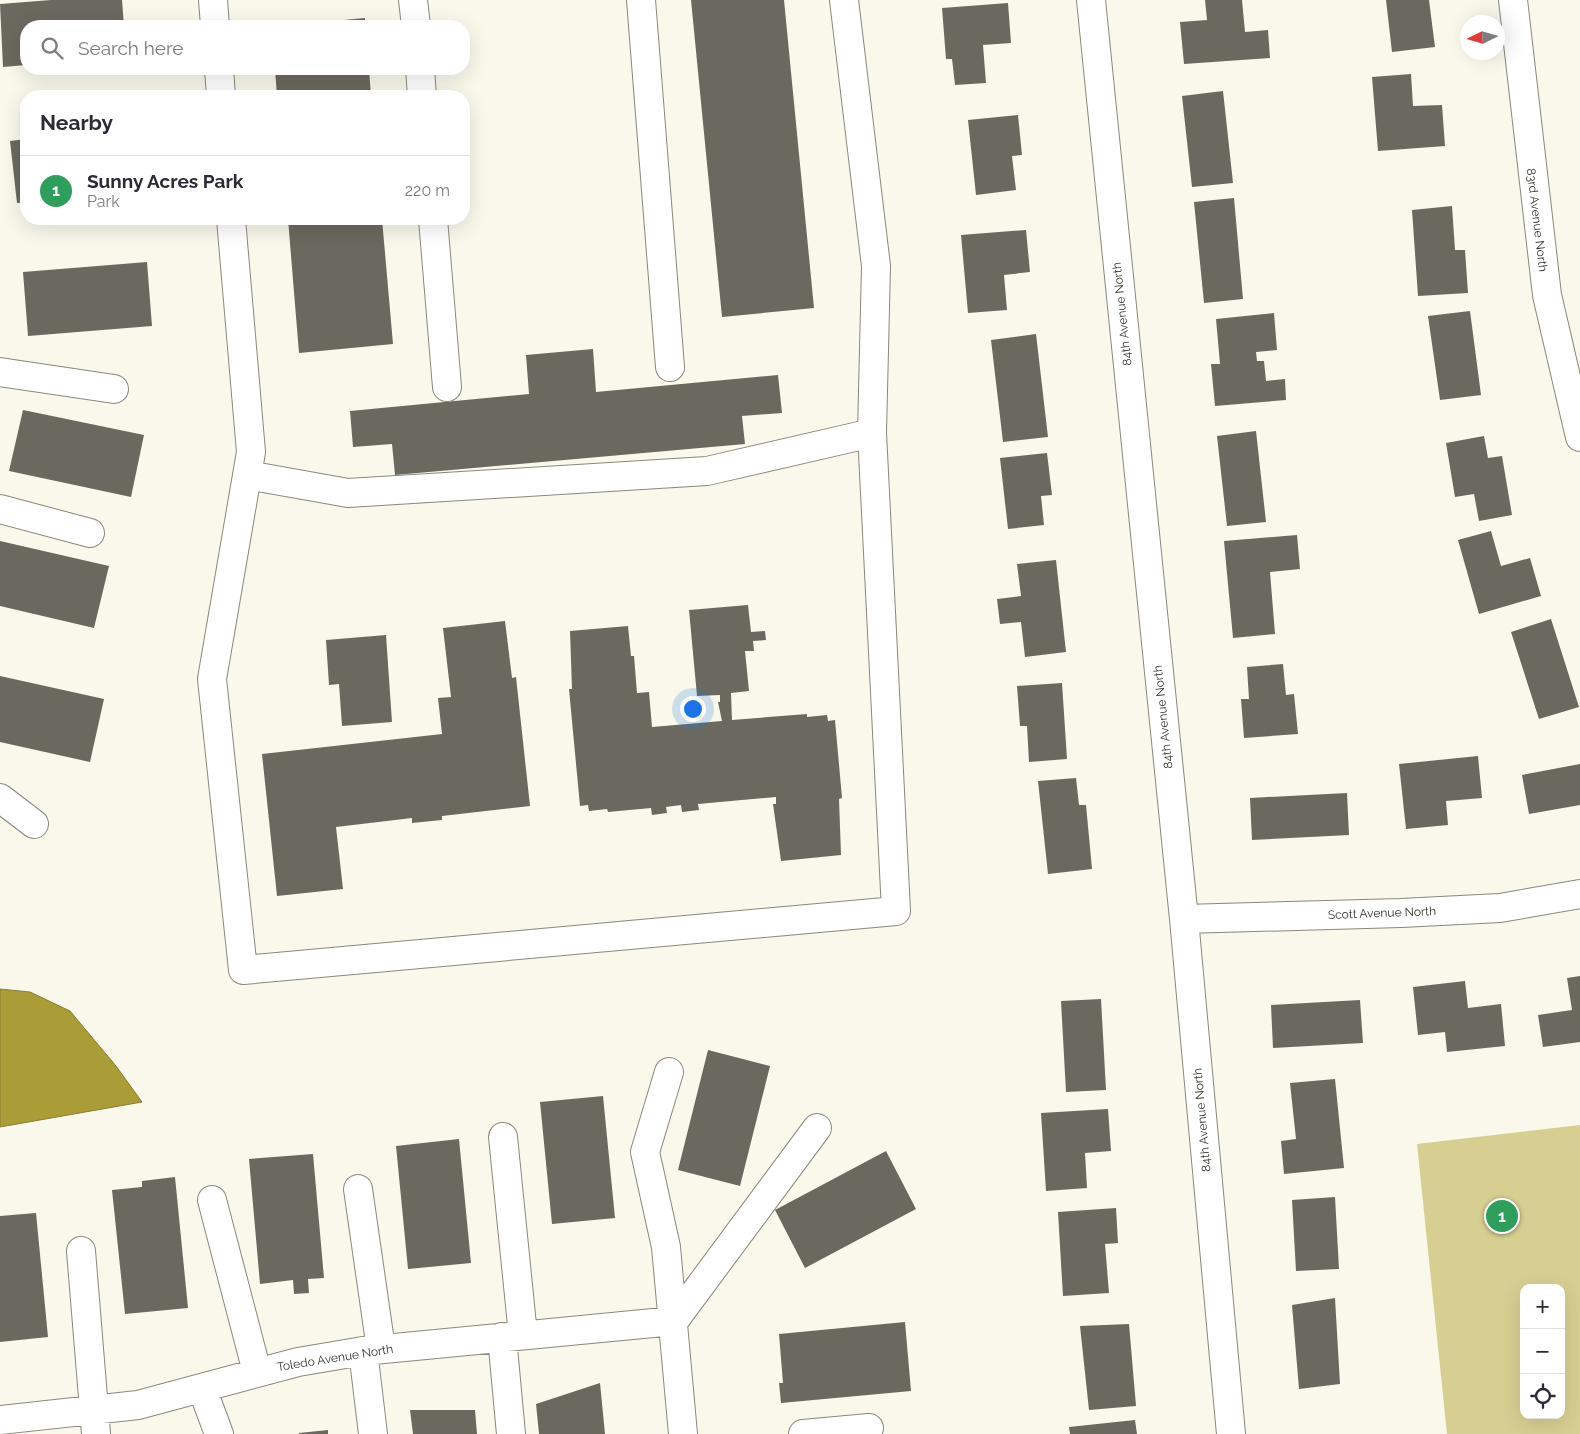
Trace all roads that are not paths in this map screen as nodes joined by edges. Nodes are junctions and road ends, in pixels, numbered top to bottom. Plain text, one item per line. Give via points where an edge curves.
1 (213, 0) edge
2 (413, 0) edge
3 (641, 0) edge
4 (844, 0) edge
5 (1090, 0) edge
6 (1513, 0) edge
7 (215, 20) edge
8 (415, 20) edge
9 (219, 75) edge
10 (420, 75) edge
11 (221, 90) edge
12 (422, 90) edge
13 (232, 225) edge
14 (433, 225) edge
15 (670, 367) dead end
16 (0, 372) edge
17 (447, 388) dead end
18 (114, 389) dead end
19 (872, 433) junction
20 (1580, 437) edge
21 (248, 475) junction
22 (0, 508) edge
23 (90, 533) dead end
24 (0, 798) edge
25 (34, 824) dead end
26 (1580, 894) edge
27 (1184, 919) junction
28 (669, 1072) dead end
29 (817, 1128) dead end
30 (502, 1137) dead end
31 (358, 1189) dead end
32 (212, 1200) dead end
33 (81, 1251) dead end
34 (674, 1321) junction
35 (513, 1336) junction
36 (372, 1350) junction
37 (257, 1372) junction
38 (202, 1388) junction
39 (0, 1420) edge
40 (95, 1422) edge
41 (869, 1428) dead end
42 (219, 1434) edge
43 (372, 1434) edge
44 (512, 1434) edge
45 (683, 1434) edge
46 (803, 1434) edge
47 (1231, 1434) edge

1 - 7 street
2 - 8 street
3 - 15 street
4 - 19 street via 876,266
5 - 27 street, 84th Avenue North
6 - 20 street, 83rd Avenue North via 1547,295
9 - 11 street
10 - 12 street
13 - 21 street via 251,452
14 - 17 street
16 - 18 street
19 - 21 street via 708,471 348,493
19 - 21 street via 896,911 243,970 212,679
22 - 23 street
24 - 25 street
26 - 27 street, Scott Avenue North via 1500,908 1401,914
27 - 47 street, 84th Avenue North
28 - 34 street via 645,1152 666,1247
29 - 34 street
30 - 35 street
31 - 36 street
32 - 37 street
33 - 40 street
34 - 35 street, Toledo Avenue North
34 - 45 street
35 - 36 street, Toledo Avenue North
35 - 44 street
36 - 37 street, Toledo Avenue North
36 - 43 street
37 - 38 street, Toledo Avenue North
38 - 40 street, Toledo Avenue North via 138,1405
38 - 42 street
39 - 40 street, Toledo Avenue North
41 - 46 street

